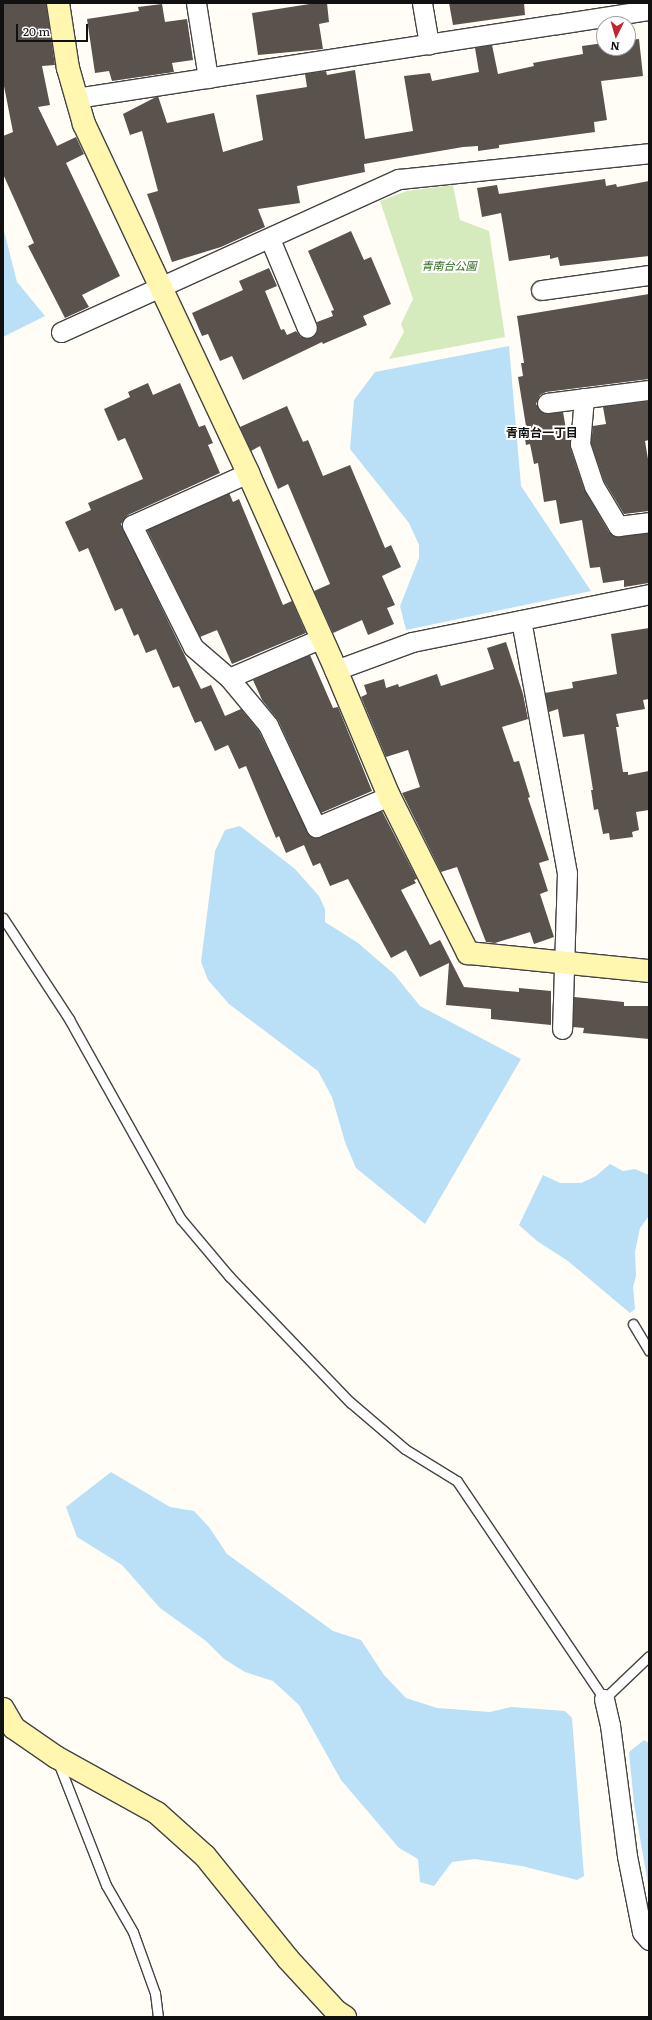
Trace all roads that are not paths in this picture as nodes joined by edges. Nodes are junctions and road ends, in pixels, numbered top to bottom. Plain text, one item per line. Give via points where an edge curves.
1 (58, 3) edge
2 (196, 3) edge
3 (422, 3) edge
4 (649, 10) edge
5 (429, 44) junction
6 (208, 78) junction
7 (76, 98) junction
8 (649, 153) edge
9 (270, 239) junction
10 (649, 275) edge
11 (161, 288) junction
12 (541, 290) dead end
13 (307, 328) dead end
14 (61, 332) dead end
15 (649, 390) edge
16 (584, 398) junction
17 (547, 403) dead end
18 (248, 473) junction
19 (649, 522) edge
20 (649, 594) edge
21 (521, 620) junction
22 (322, 638) junction
23 (336, 670) junction
24 (229, 678) junction
25 (389, 796) junction
26 (3, 918) edge
27 (565, 963) junction
28 (649, 971) edge
29 (562, 1029) dead end
30 (633, 1324) dead end
31 (649, 1350) edge
32 (649, 1656) edge
33 (604, 1699) junction
34 (3, 1709) edge
35 (56, 1757) junction
36 (649, 1940) edge
37 (158, 2017) edge
38 (345, 2017) edge

1 - 7 street via 68,68
2 - 6 street
3 - 5 street
4 - 5 street
5 - 6 street
6 - 7 street
7 - 11 street via 84,124
8 - 9 street via 399,179
9 - 11 street
9 - 13 street
10 - 12 street
11 - 14 street
11 - 18 street
15 - 16 street
16 - 17 street
16 - 19 street via 580,444 594,486 618,526
18 - 22 street
18 - 24 street via 132,525 193,647
20 - 21 street
21 - 23 street via 412,642
21 - 27 street via 567,873
22 - 23 street
22 - 24 street
23 - 25 street
24 - 25 street via 268,725 316,827
25 - 27 street via 468,953
26 - 33 lane via 69,1019 181,1219 229,1276 350,1402 405,1449 457,1481
27 - 28 street
27 - 29 street
30 - 31 lane
32 - 33 lane
33 - 36 street via 610,1725 627,1856 642,1932
34 - 35 street via 14,1728
35 - 37 lane via 106,1885 133,1932 155,1993
35 - 38 street via 157,1813 173,1827 204,1856 288,1959 336,2011

